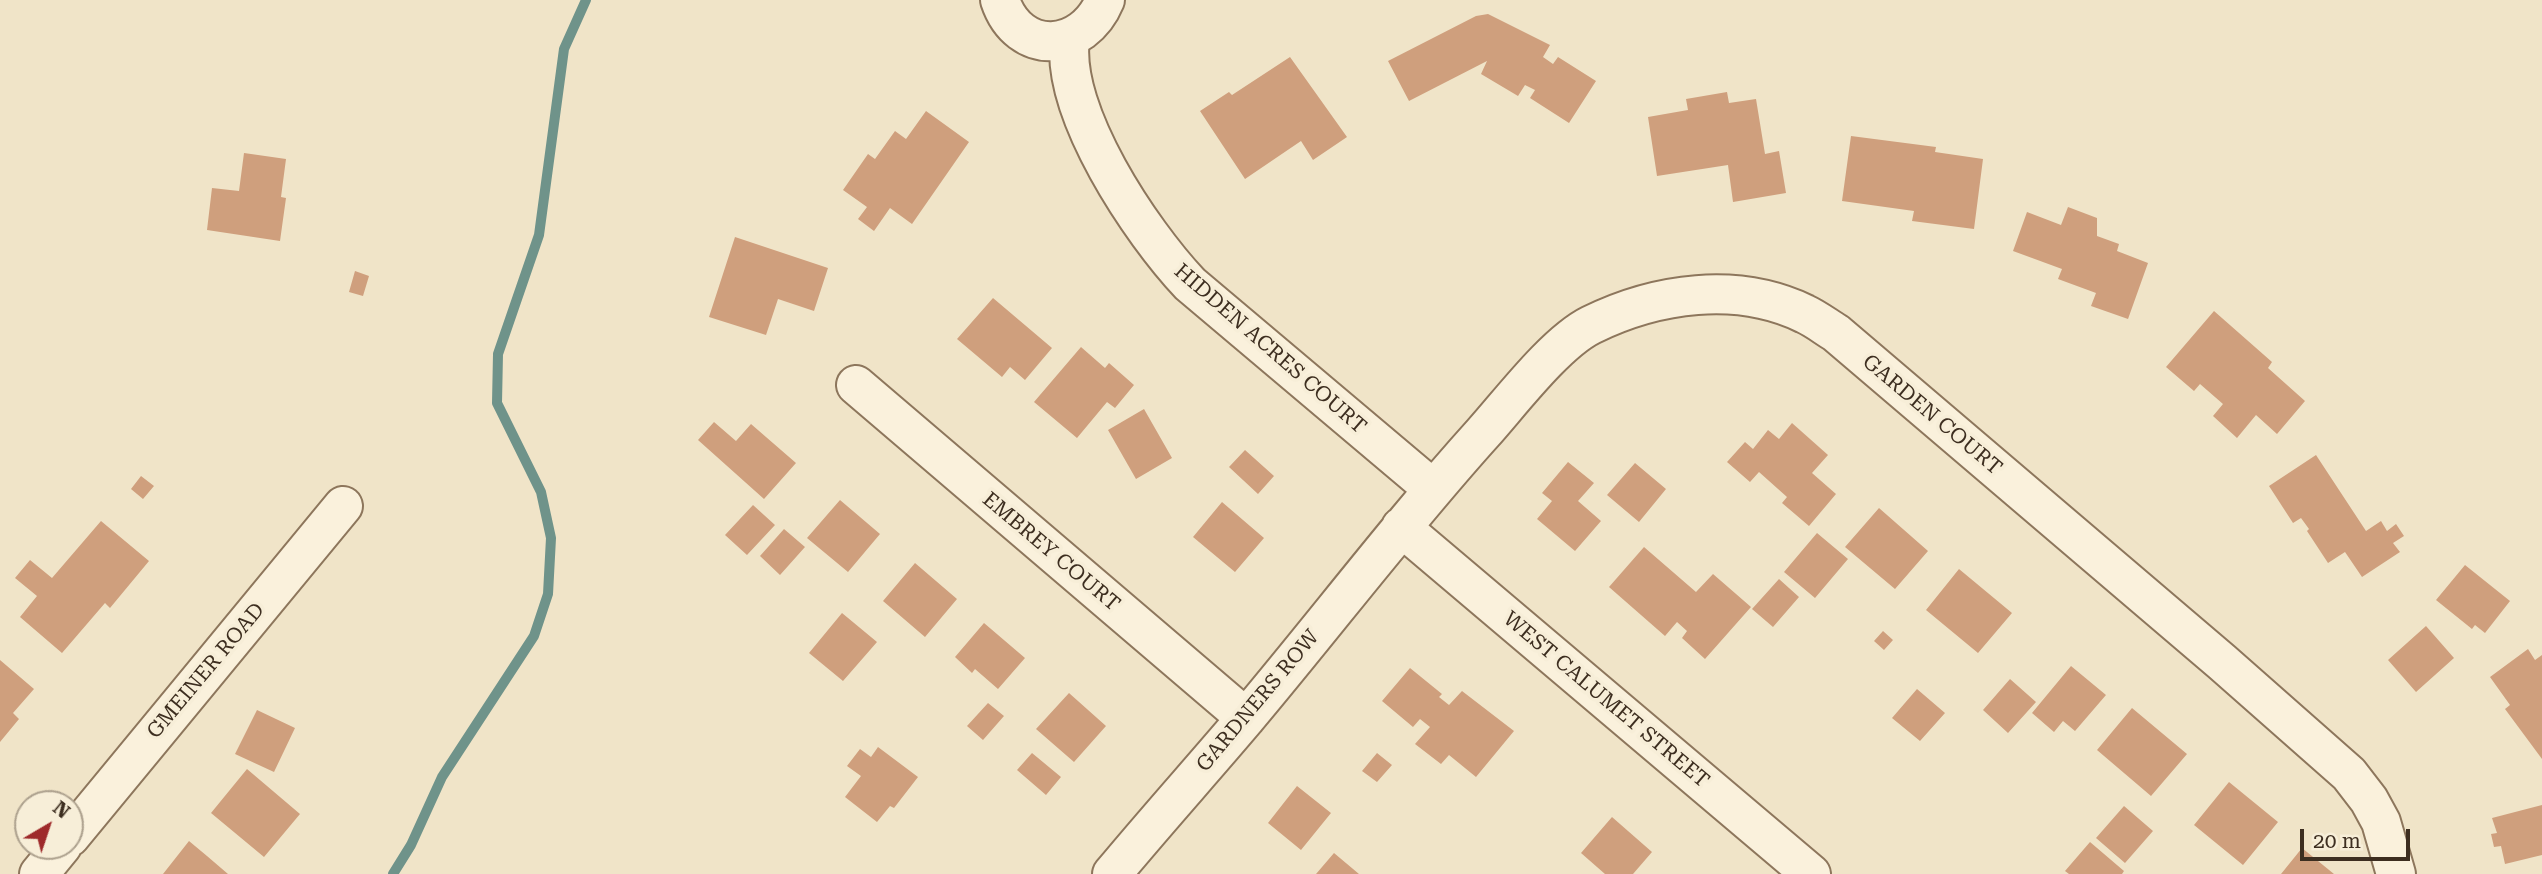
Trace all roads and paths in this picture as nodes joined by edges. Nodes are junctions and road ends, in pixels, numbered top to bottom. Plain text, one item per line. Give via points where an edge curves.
1 (1000, 0) edge
2 (1105, 0) edge
3 (1070, 39) junction
4 (856, 385) dead end
5 (1433, 489) junction
6 (343, 506) dead end
7 (1401, 527) junction
8 (1246, 718) junction
9 (84, 820) edge
10 (50, 860) edge
11 (39, 874) edge
12 (1112, 874) edge
13 (1811, 874) edge
14 (2396, 874) edge

1 - 3 street via 1008,18 1035,39
2 - 3 street via 1086,30
3 - 5 street, HIDDEN ACRES COURT via 1068,54 1076,90 1095,147 1119,190 1177,270
4 - 8 street, EMBREY COURT
5 - 7 street, GARDEN COURT
5 - 14 street, GARDEN COURT via 1555,353 1589,326 1677,296 1731,294 1805,314 1836,333 2349,774 2381,822
6 - 9 street, GMEINER ROAD
7 - 8 street, GARDNERS ROW
7 - 13 street, WEST CALUMET STREET
8 - 12 street, GARDNERS ROW
10 - 11 street

